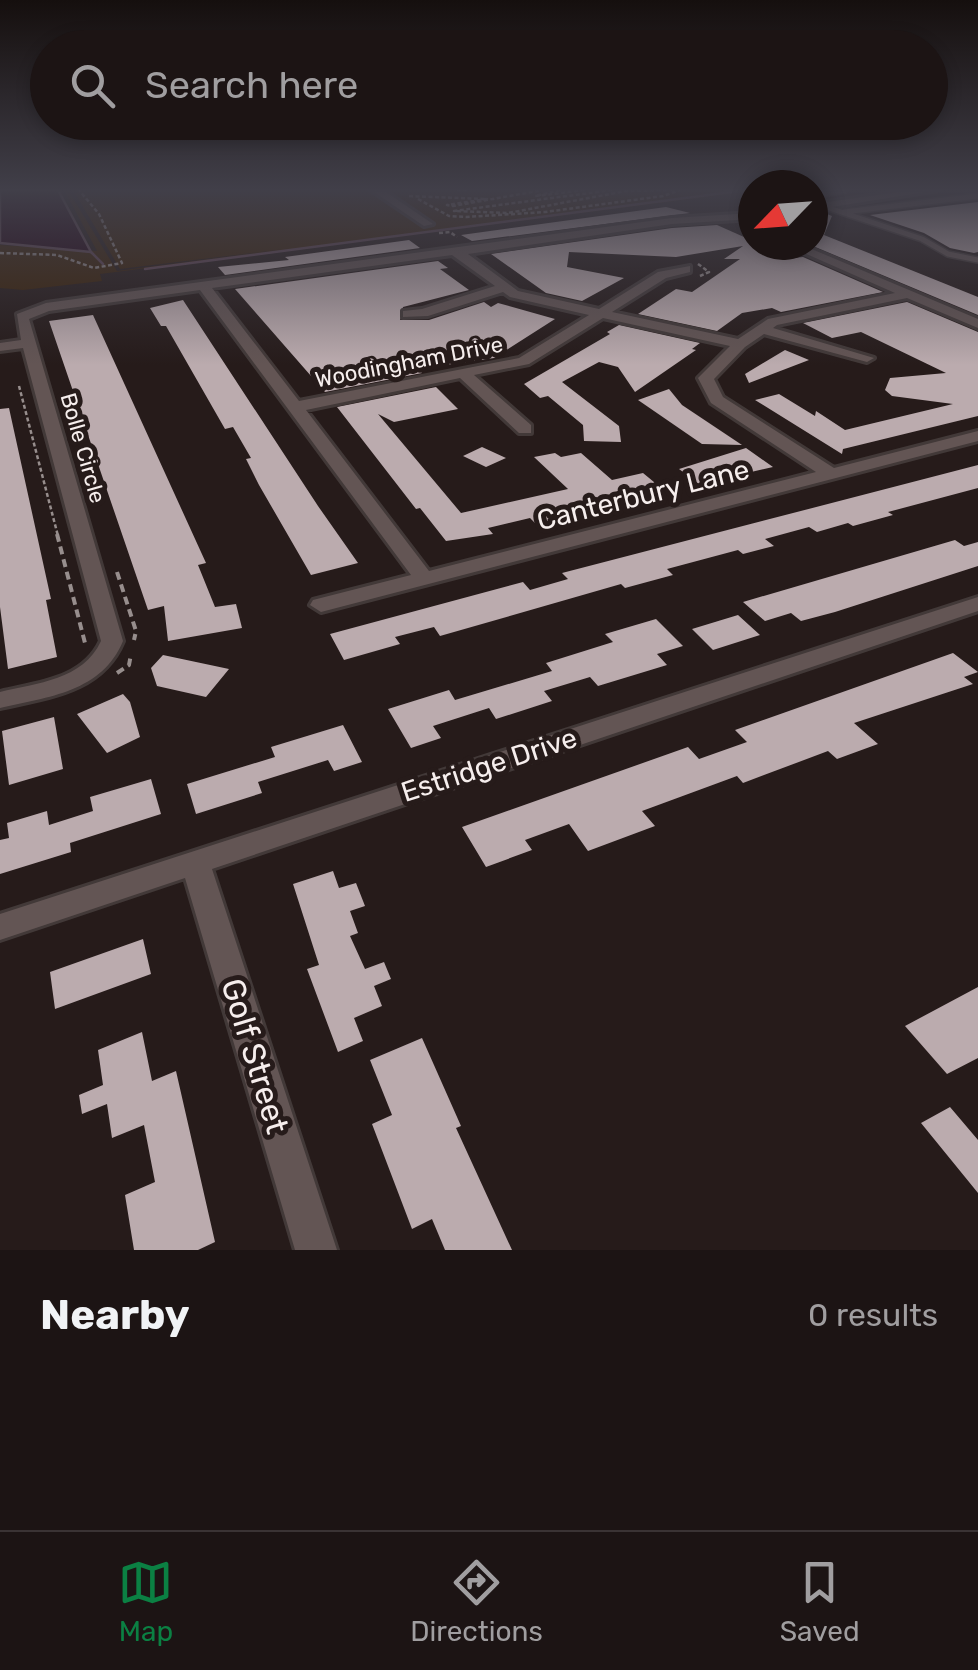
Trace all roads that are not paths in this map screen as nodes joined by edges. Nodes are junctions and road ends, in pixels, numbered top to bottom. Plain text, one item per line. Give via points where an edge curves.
1 (457, 248) edge
2 (480, 248) edge
3 (934, 248) edge
4 (460, 251) junction
5 (828, 260) edge
6 (978, 260) edge
7 (691, 269) dead end
8 (204, 286) junction
9 (502, 288) junction
10 (909, 294) junction
11 (600, 313) junction
12 (408, 314) dead end
13 (978, 324) edge
14 (762, 329) junction
15 (27, 343) junction
16 (740, 344) junction
17 (0, 348) edge
18 (867, 358) dead end
19 (465, 375) junction
20 (295, 407) junction
21 (526, 429) dead end
22 (978, 436) edge
23 (833, 475) junction
24 (424, 578) junction
25 (978, 604) edge
26 (321, 605) dead end
27 (0, 700) edge
28 (194, 863) junction
29 (0, 928) edge
30 (316, 1250) edge

1 - 4 street
2 - 4 street
3 - 6 lane
4 - 8 street
4 - 9 street
5 - 10 street
7 - 11 street, Woodingham Drive via 662,274
8 - 15 street via 33,311 22,318
8 - 20 street
9 - 11 street
9 - 12 street
10 - 13 street
10 - 14 street via 784,318
11 - 16 street
11 - 19 street, Woodingham Drive via 524,362
14 - 16 street
14 - 18 street
15 - 17 street
15 - 27 street, Bolle Circle via 112,641 108,656 70,682
16 - 23 street via 710,371 708,389
19 - 20 street, Woodingham Drive
19 - 21 street
20 - 24 street
22 - 23 street, Canterbury Lane
23 - 24 street, Canterbury Lane
24 - 26 street, Canterbury Lane
25 - 28 street, Estridge Drive
28 - 29 street, Estridge Drive
28 - 30 street, Golf Street

